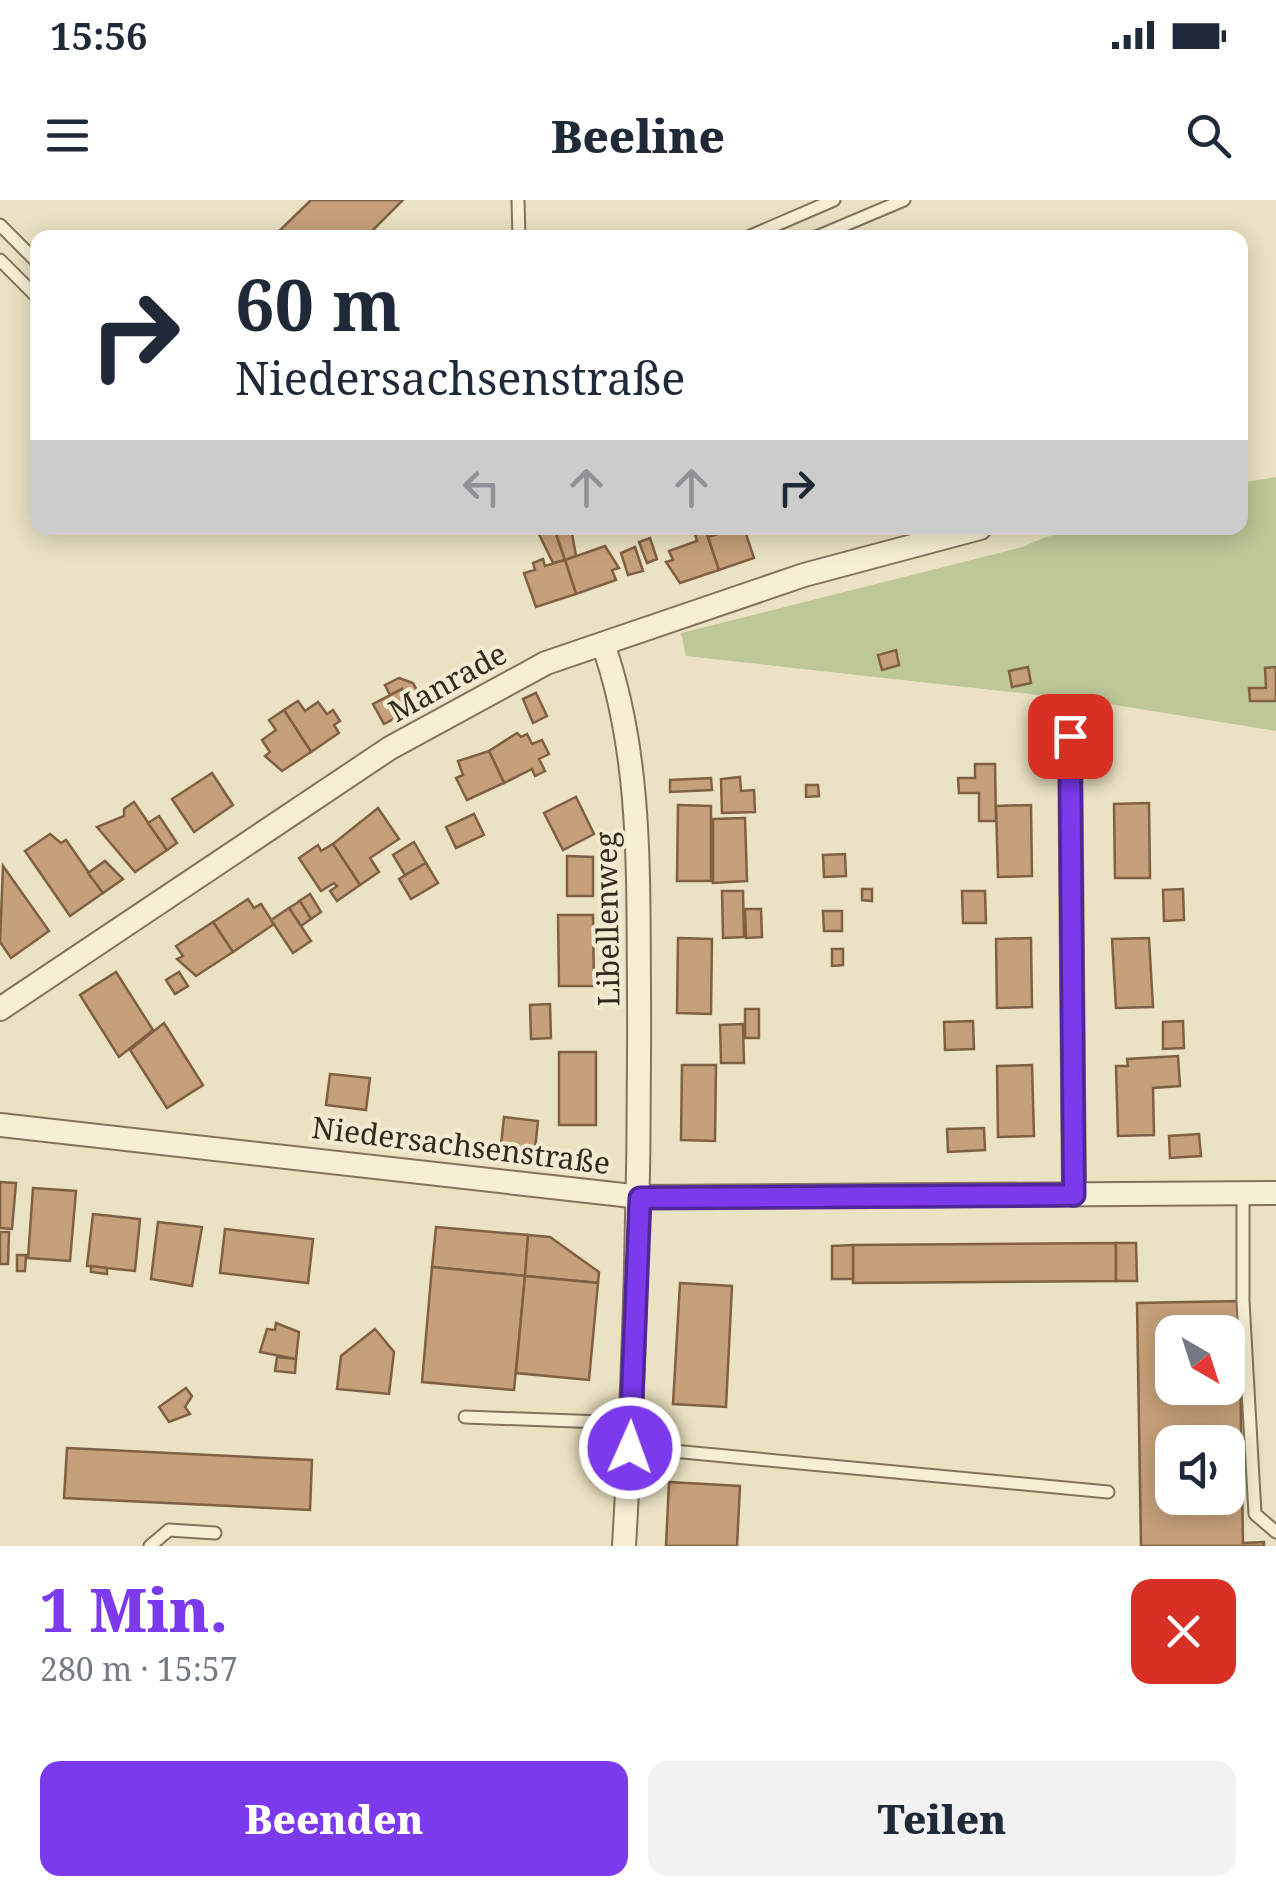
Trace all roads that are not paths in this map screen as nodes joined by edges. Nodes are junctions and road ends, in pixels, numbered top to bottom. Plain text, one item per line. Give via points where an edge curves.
1 (518, 200) edge
2 (834, 200) edge
3 (904, 200) edge
4 (0, 225) edge
5 (519, 230) edge
6 (765, 230) edge
7 (833, 230) edge
8 (30, 255) edge
9 (0, 260) edge
10 (30, 290) edge
11 (954, 535) edge
12 (603, 644) junction
13 (1070, 736) dead end
14 (0, 1009) edge
15 (0, 1125) edge
16 (1276, 1192) edge
17 (1243, 1193) junction
18 (1074, 1195) junction
19 (640, 1198) junction
20 (464, 1417) dead end
21 (630, 1423) junction
22 (630, 1448) junction
23 (1108, 1492) dead end
24 (1276, 1532) edge
25 (215, 1533) dead end
26 (150, 1546) edge
27 (624, 1546) edge

1 - 5 lane
2 - 6 lane
3 - 7 lane
4 - 8 lane
9 - 10 lane
11 - 12 street, Manrade via 804,575
12 - 14 street, Manrade via 546,663 390,748
12 - 19 street, Libellenweg via 618,685 637,817
13 - 18 street
15 - 19 street, Niedersachsenstraße
16 - 17 street, Niedersachsenstraße
17 - 18 street, Niedersachsenstraße
17 - 24 lane via 1255,1514
18 - 19 street, Niedersachsenstraße
19 - 21 street, Libellenweg
20 - 21 lane
21 - 22 street, Libellenweg
22 - 23 lane
22 - 27 street, Libellenweg
25 - 26 lane via 169,1530

